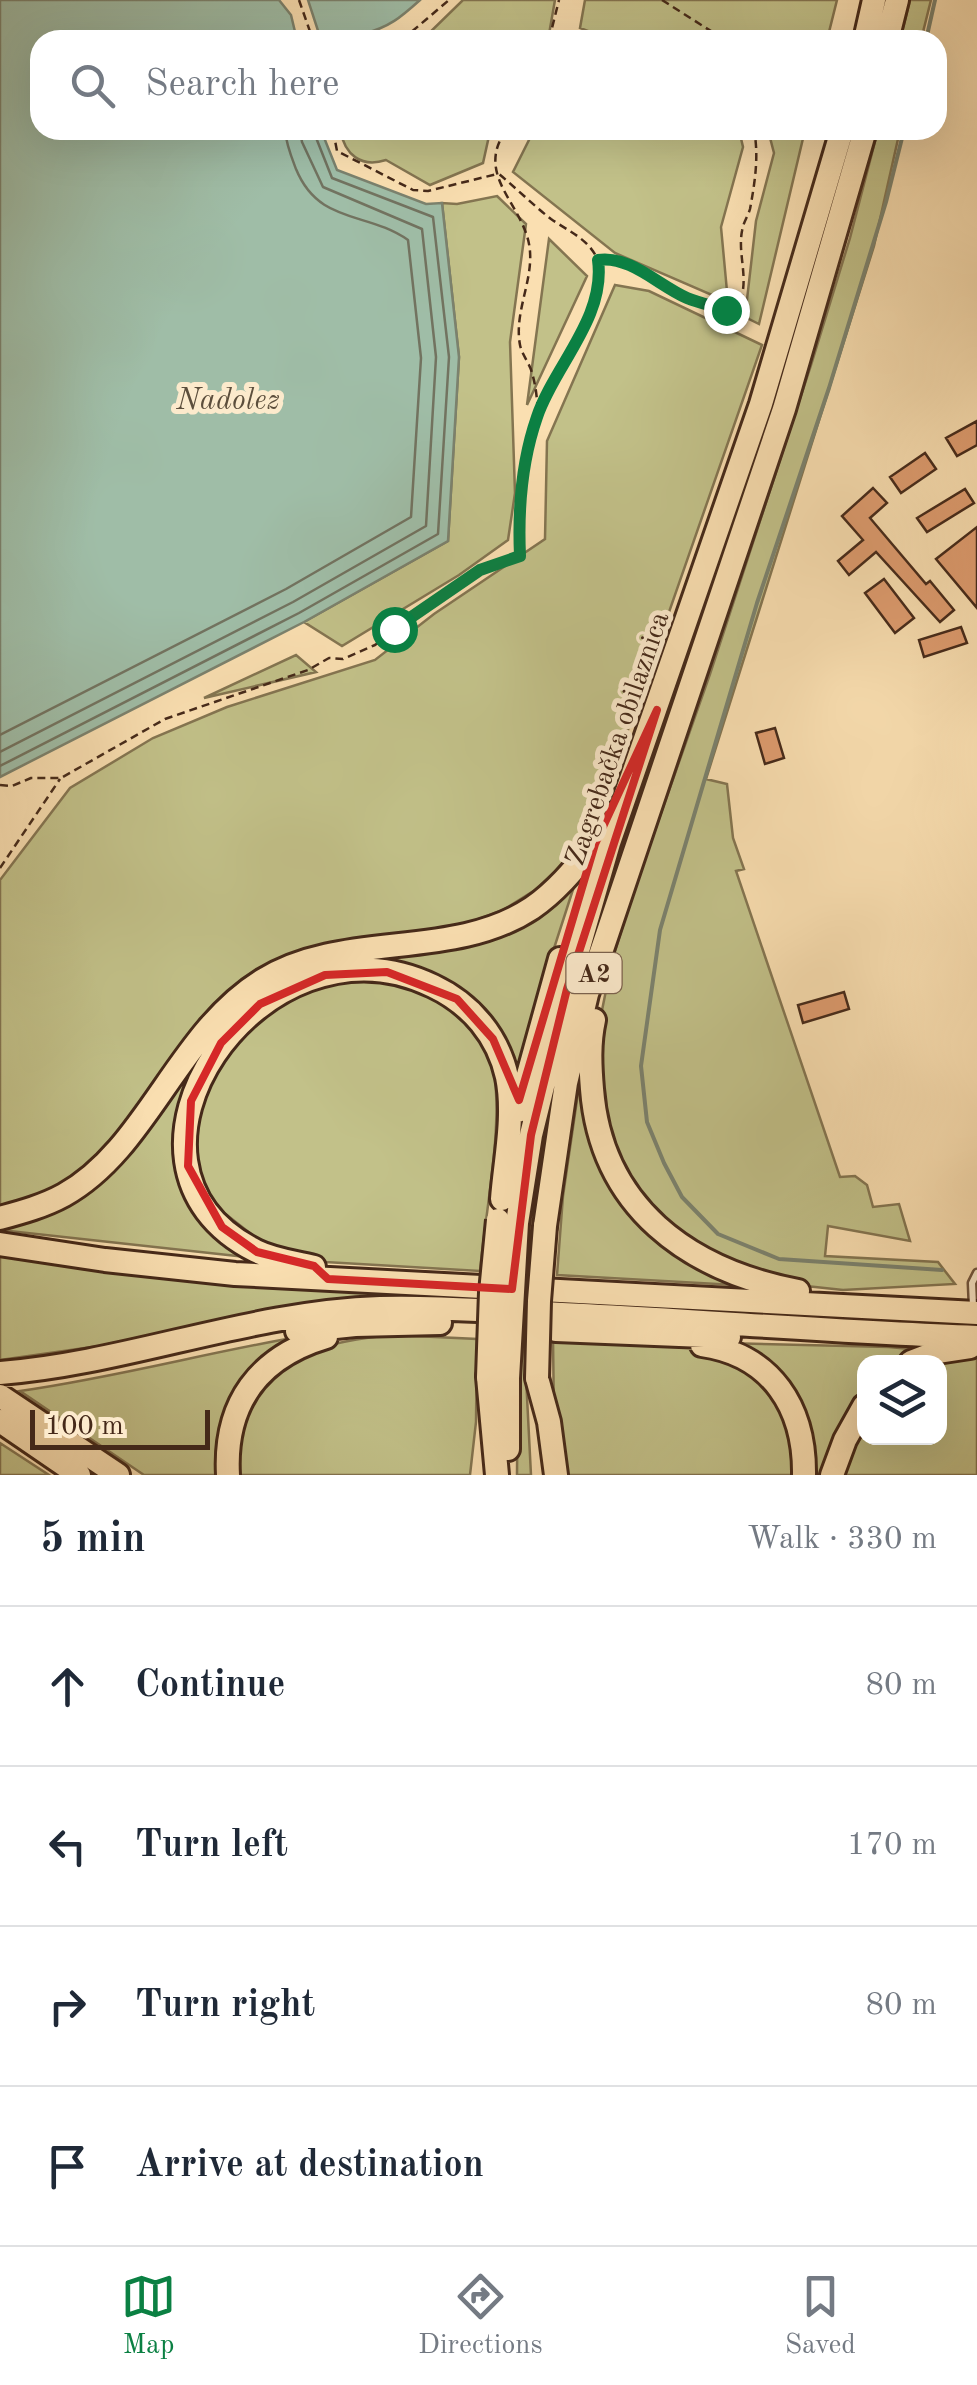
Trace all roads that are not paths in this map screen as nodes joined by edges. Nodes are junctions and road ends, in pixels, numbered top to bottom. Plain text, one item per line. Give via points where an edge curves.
1 (874, 0) edge
2 (896, 0) edge
3 (866, 30) edge
4 (889, 30) edge
5 (839, 140) edge
6 (862, 140) edge
7 (657, 710) junction
8 (652, 796) junction
9 (595, 844) junction
10 (506, 1214) junction
11 (0, 1218) edge
12 (0, 1244) edge
13 (977, 1273) edge
14 (328, 1279) junction
15 (884, 1308) junction
16 (975, 1313) edge
17 (404, 1324) junction
18 (888, 1333) junction
19 (655, 1334) junction
20 (977, 1337) edge
21 (181, 1340) junction
22 (977, 1347) edge
23 (929, 1355) edge
24 (0, 1373) edge
25 (538, 1378) junction
26 (495, 1380) junction
27 (0, 1396) edge
28 (857, 1418) edge
29 (0, 1421) edge
30 (78, 1475) edge
31 (118, 1475) edge
32 (228, 1475) edge
33 (481, 1475) edge
34 (497, 1475) edge
35 (509, 1475) edge
36 (540, 1475) edge
37 (556, 1475) edge
38 (804, 1475) edge
39 (832, 1475) edge

1 - 3 highway
2 - 4 highway
5 - 7 highway, Zagrebačka obilaznica / A2 via 761,404
6 - 8 highway, Zagrebačka obilaznica / A2 via 784,409
7 - 9 highway via 640,733
7 - 10 highway, Zagrebačka obilaznica / A2 via 609,843
8 - 15 highway via 592,1030 594,1108 610,1164 641,1212 709,1264 756,1283
8 - 25 highway, Zagrebačka obilaznica / A2, bridge via 566,1083 545,1226
9 - 10 highway via 535,1040
9 - 11 highway via 552,893 504,923 450,938 300,960 252,987 206,1028 106,1162 66,1194
10 - 14 highway via 506,1075 493,1039 471,1012 424,981 387,972 345,971 301,982 244,1017 210,1060 186,1123 188,1166 222,1227 256,1252 314,1266
10 - 26 highway, bridge via 491,1292
12 - 14 highway
13 - 16 lane
14 - 15 highway
15 - 16 highway
17 - 19 highway
17 - 21 highway via 298,1330 204,1347
17 - 32 highway via 327,1337 276,1359 239,1405
18 - 19 highway via 809,1339
18 - 20 highway
18 - 21 highway via 382,1308 328,1311
19 - 38 highway via 718,1348 770,1379 802,1430
21 - 24 highway
22 - 23 highway
25 - 36 highway
25 - 37 highway
26 - 33 highway
26 - 34 highway
26 - 35 highway
27 - 31 highway
28 - 39 highway
29 - 30 highway

